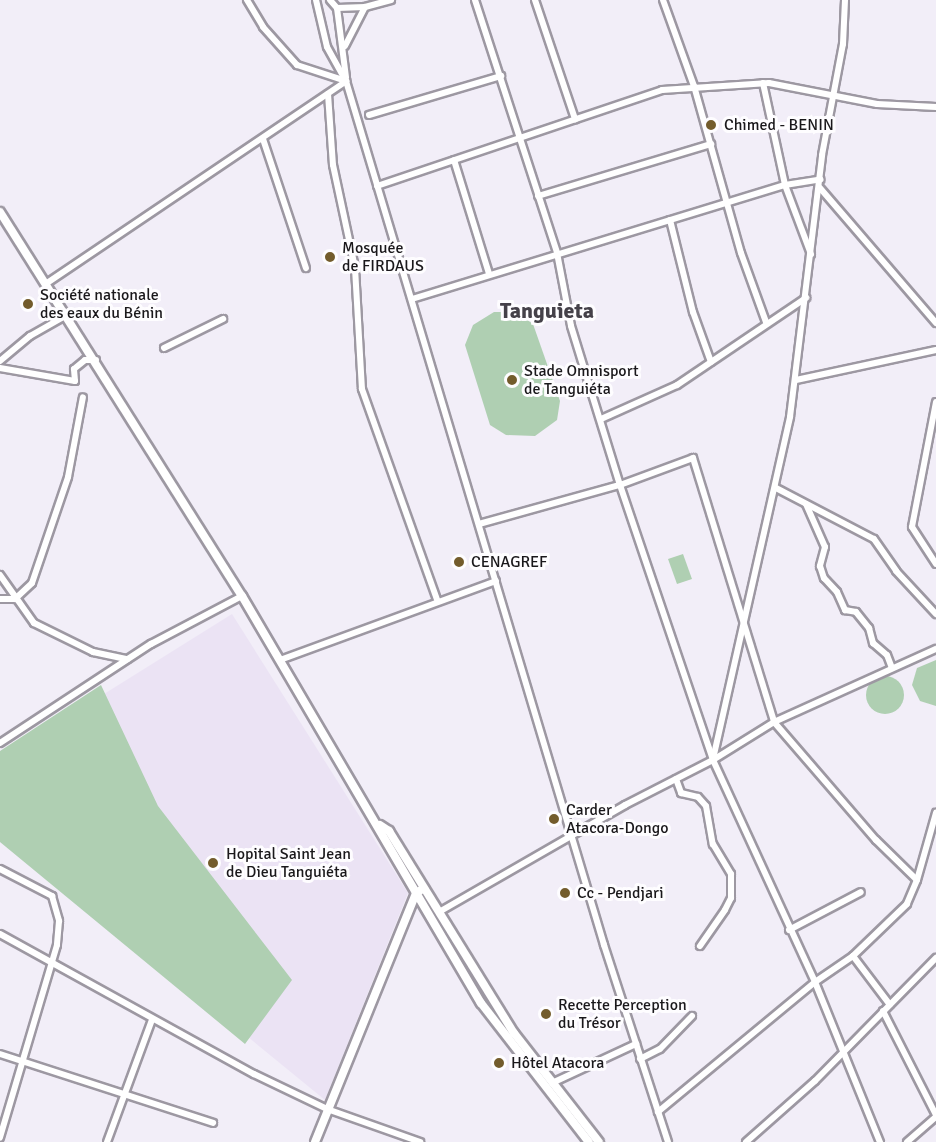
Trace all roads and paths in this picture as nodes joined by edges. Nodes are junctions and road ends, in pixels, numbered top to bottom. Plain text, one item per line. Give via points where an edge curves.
1 (247, 0) edge
2 (316, 0) edge
3 (330, 0) edge
4 (391, 0) edge
5 (475, 0) edge
6 (535, 0) edge
7 (663, 0) edge
8 (845, 0) edge
9 (365, 7) junction
10 (337, 8) junction
11 (345, 46) junction
12 (501, 76) junction
13 (346, 81) junction
14 (763, 83) junction
15 (694, 86) junction
16 (328, 94) junction
17 (834, 96) junction
18 (936, 107) edge
19 (369, 115) dead end
20 (575, 119) junction
21 (519, 137) junction
22 (263, 139) junction
23 (711, 144) junction
24 (454, 160) junction
25 (820, 179) junction
26 (784, 185) junction
27 (377, 186) junction
28 (820, 188) junction
29 (538, 196) junction
30 (728, 204) junction
31 (0, 212) edge
32 (670, 220) junction
33 (557, 253) junction
34 (812, 257) junction
35 (306, 268) dead end
36 (489, 274) junction
37 (47, 283) junction
38 (806, 297) junction
39 (412, 299) junction
40 (67, 315) junction
41 (222, 319) dead end
42 (766, 321) junction
43 (936, 324) edge
44 (164, 348) dead end
45 (936, 350) edge
46 (96, 360) junction
47 (0, 362) edge
48 (711, 362) junction
49 (0, 368) edge
50 (796, 380) junction
51 (83, 397) dead end
52 (936, 402) edge
53 (601, 419) junction
54 (620, 485) junction
55 (776, 488) junction
56 (806, 503) junction
57 (479, 524) junction
58 (936, 564) edge
59 (0, 575) edge
60 (496, 581) junction
61 (242, 596) junction
62 (0, 599) edge
63 (15, 599) junction
64 (437, 600) junction
65 (936, 614) edge
66 (743, 630) junction
67 (936, 649) edge
68 (127, 660) junction
69 (280, 660) junction
70 (892, 668) junction
71 (774, 722) junction
72 (0, 743) edge
73 (713, 760) junction
74 (676, 779) junction
75 (936, 813) edge
76 (380, 825) junction
77 (574, 836) junction
78 (0, 869) edge
79 (917, 880) junction
80 (424, 889) junction
81 (861, 892) dead end
82 (416, 893) junction
83 (439, 912) junction
84 (789, 930) junction
85 (0, 934) edge
86 (700, 946) dead end
87 (853, 956) junction
88 (51, 962) junction
89 (935, 962) edge
90 (815, 982) junction
91 (890, 1005) junction
92 (884, 1011) junction
93 (692, 1016) dead end
94 (152, 1020) junction
95 (514, 1033) junction
96 (506, 1039) junction
97 (636, 1044) junction
98 (843, 1051) junction
99 (0, 1054) edge
100 (640, 1059) junction
101 (24, 1061) junction
102 (552, 1083) junction
103 (124, 1095) junction
104 (327, 1109) junction
105 (658, 1112) junction
106 (936, 1116) edge
107 (213, 1123) dead end
108 (0, 1138) edge
109 (107, 1142) edge
110 (315, 1142) edge
111 (420, 1142) edge
112 (589, 1142) edge
113 (599, 1142) edge
114 (668, 1142) edge
115 (747, 1142) edge
116 (880, 1142) edge
117 (907, 1142) edge

1 - 13 street via 263,27 297,65
2 - 13 street via 327,47
3 - 10 street
4 - 9 street
5 - 12 street
6 - 20 street
7 - 15 street
8 - 17 street via 843,44
9 - 10 street
9 - 11 street
10 - 11 street
11 - 13 street
12 - 19 street
12 - 21 street
13 - 16 street
13 - 27 street
14 - 15 street
14 - 17 street
14 - 26 street
15 - 20 street via 662,90
15 - 23 street
16 - 22 street
16 - 64 street via 333,165 355,268 362,389
17 - 18 street via 877,104
17 - 25 street
20 - 21 street
21 - 24 street
21 - 29 street
22 - 35 street
22 - 37 street
23 - 29 street
23 - 30 street
24 - 27 street
24 - 36 street
25 - 26 street
25 - 28 street
26 - 30 street
26 - 34 street
27 - 39 street
28 - 34 street
28 - 43 street
29 - 33 street
30 - 32 street
30 - 42 street
31 - 37 highway
32 - 33 street
32 - 48 street via 693,312
33 - 36 street
33 - 53 street via 571,326
34 - 38 street
36 - 39 street
37 - 40 highway
38 - 42 street
38 - 50 street via 797,342
39 - 57 street
40 - 46 highway
40 - 47 street via 30,336
41 - 44 street
42 - 48 street
45 - 50 street
46 - 49 street via 85,360 74,369 75,381
46 - 61 highway
48 - 53 street via 677,385
50 - 55 street
51 - 63 street via 69,477 55,523 32,583
52 - 58 street via 912,527
53 - 54 street
54 - 57 street
54 - 66 street via 693,458
54 - 73 street
55 - 56 street
55 - 66 street
56 - 65 street via 874,539 896,571
56 - 70 street via 825,547 820,566 824,578 837,592 845,610 855,612 869,628 873,643 887,655
57 - 60 street
59 - 63 street
60 - 64 street
60 - 77 street
61 - 68 street
61 - 69 highway
62 - 63 street
63 - 68 street via 34,623 66,641
64 - 69 street
66 - 71 street
66 - 73 street
67 - 70 street
68 - 72 street
69 - 76 highway
70 - 71 street
71 - 73 street
71 - 79 street via 876,840
73 - 74 street
73 - 84 street
74 - 77 street
74 - 86 street via 681,793 698,797 706,806 713,844 731,874 725,910
75 - 79 street
76 - 80 highway via 389,831
76 - 82 highway via 381,836
77 - 83 street
77 - 97 street
78 - 88 street via 52,897 59,921
79 - 87 street via 907,904
80 - 82 main road
80 - 83 highway
81 - 84 street
82 - 96 highway
82 - 104 main road
83 - 95 highway
84 - 90 street
85 - 88 street
87 - 90 street
87 - 91 street
88 - 94 street
88 - 101 street
89 - 91 street
90 - 98 street
90 - 105 street
91 - 92 street
92 - 98 street
92 - 106 street
93 - 100 street via 660,1049
94 - 103 street
94 - 104 street
95 - 96 highway
95 - 102 highway
96 - 112 highway
97 - 100 street
97 - 102 street
98 - 115 street
98 - 116 street
99 - 101 street
100 - 105 street
101 - 103 street
101 - 108 street
102 - 113 highway
103 - 107 street
103 - 109 street
104 - 110 main road
104 - 111 street
105 - 114 street
106 - 117 street

